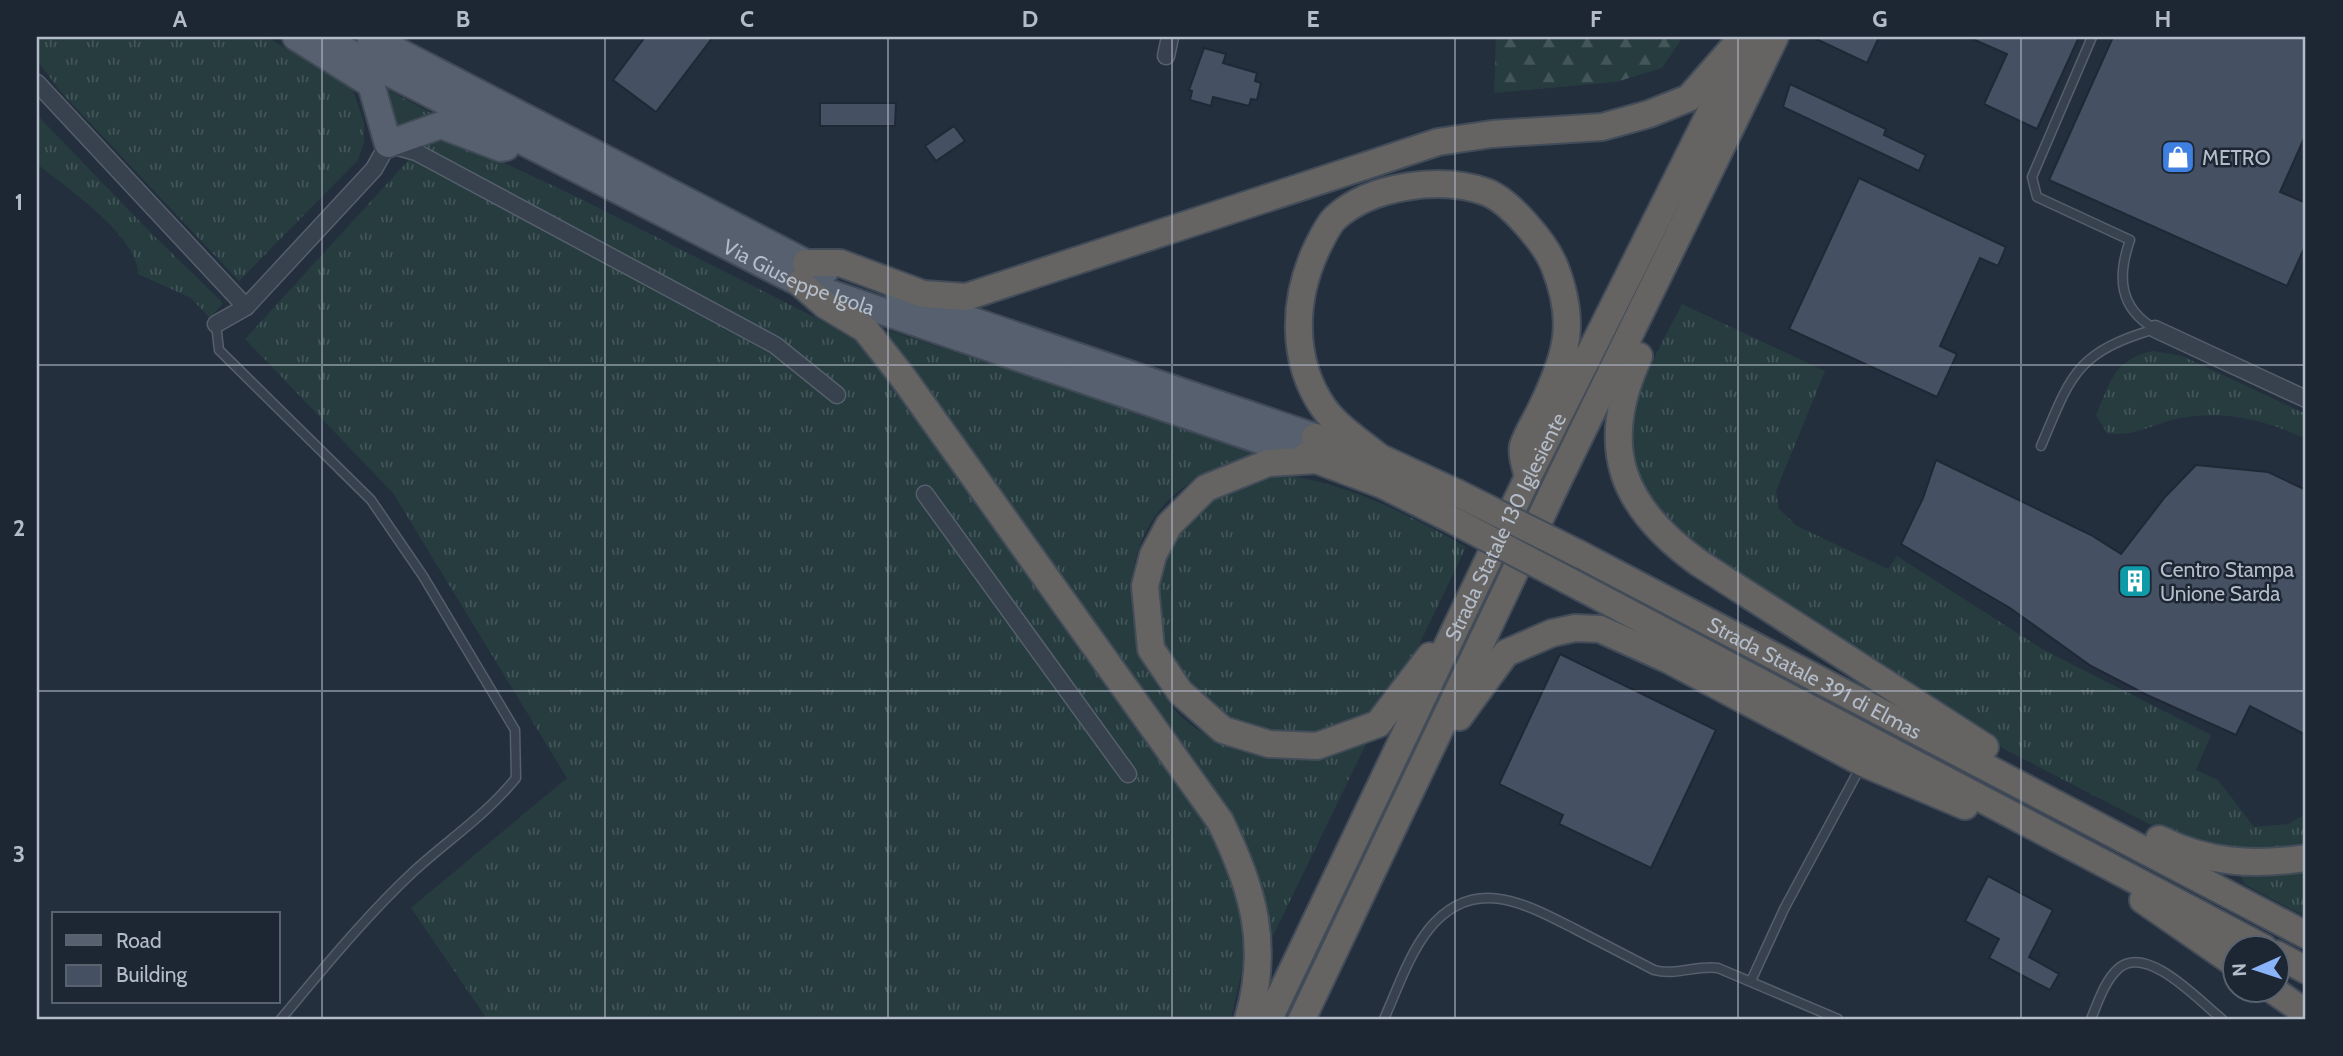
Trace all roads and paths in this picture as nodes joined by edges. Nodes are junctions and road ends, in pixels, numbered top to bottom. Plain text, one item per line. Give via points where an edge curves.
1 (296, 37) edge
2 (319, 37) edge
3 (370, 37) edge
4 (1170, 37) edge
5 (1742, 37) edge
6 (1748, 37) edge
7 (1775, 37) edge
8 (2092, 37) edge
9 (1166, 56) dead end
10 (37, 83) edge
11 (522, 142) junction
12 (388, 144) junction
13 (1686, 224) junction
14 (803, 273) junction
15 (246, 307) junction
16 (216, 324) joint
17 (2155, 329) junction
18 (837, 395) dead end
19 (2306, 399) edge
20 (2040, 446) dead end
21 (1313, 451) junction
22 (1379, 457) junction
23 (1528, 477) junction
24 (925, 494) dead end
25 (1449, 503) junction
26 (1463, 612) junction
27 (1424, 763) junction
28 (1863, 763) junction
29 (1128, 774) dead end
30 (2005, 778) junction
31 (1996, 806) junction
32 (2115, 833) junction
33 (2306, 858) edge
34 (2096, 859) junction
35 (2239, 934) edge
36 (2306, 935) edge
37 (2220, 953) edge
38 (2290, 961) edge
39 (2306, 970) edge
40 (1751, 981) junction
41 (2290, 1001) edge
42 (2306, 1013) edge
43 (281, 1019) edge
44 (1248, 1019) edge
45 (1269, 1019) edge
46 (1301, 1019) edge
47 (1384, 1019) edge
48 (1838, 1019) edge
49 (2091, 1019) edge
50 (2222, 1019) edge

1 - 12 main road via 371,84
2 - 11 main road, Via Giuseppe Igola
3 - 14 main road, Via Giuseppe Igola
4 - 9 street
5 - 14 highway via 1689,98 1649,114 1602,127 1438,142 966,297 923,294 840,263
6 - 23 highway, Strada Statale 130 Iglesiente
7 - 13 highway, Strada Statale 130 Iglesiente
8 - 17 lane via 2032,177 2037,197 2130,240 2121,264 2126,299 2138,319
10 - 15 street
11 - 12 main road via 501,148 441,125
11 - 14 main road, Via Giuseppe Igola
12 - 15 street via 374,169
12 - 18 street via 416,152 775,345
13 - 27 highway, Strada Statale 130 Iglesiente
13 - 30 highway via 1679,272 1625,386 1618,432 1624,474 1641,511 1666,539 1699,562 1990,751
14 - 21 main road, Via Giuseppe Igola
14 - 44 highway via 824,305 865,329 902,376 1220,821 1243,867 1254,906 1259,946 1257,989
15 - 16 street
16 - 43 lane via 219,350 372,500 515,730 516,778 491,808 413,872 349,938
17 - 19 street
17 - 20 lane via 2087,359 2069,381
21 - 22 highway, Strada Statale 391 di Elmas
21 - 25 highway, Strada Statale 391 di Elmas via 1382,485
21 - 26 highway via 1206,488 1169,525 1153,555 1145,586 1151,649 1180,692 1223,730 1269,744 1317,746 1378,724
22 - 23 highway via 1324,408 1315,392 1299,351 1299,304 1305,274 1335,219 1381,191 1430,183 1488,192 1525,223 1554,265 1565,306 1567,343 1555,380 1522,448
22 - 25 highway, Strada Statale 391 di Elmas
23 - 26 highway, Strada Statale 130 Iglesiente
24 - 29 street
25 - 30 highway, Strada Statale 391 di Elmas, bridge via 1581,555
25 - 31 highway, Strada Statale 391 di Elmas, bridge via 1569,581
26 - 45 highway, Strada Statale 130 Iglesiente
27 - 28 highway via 1506,653 1526,642 1575,628 1600,629 1668,660
27 - 46 highway, Strada Statale 130 Iglesiente
28 - 31 highway via 1966,806
28 - 40 lane via 1784,909
30 - 32 highway, Strada Statale 391 di Elmas
31 - 34 highway, Strada Statale 391 di Elmas
32 - 33 highway via 2146,833 2184,851 2231,862
32 - 36 highway, Strada Statale 391 di Elmas
34 - 35 highway, Strada Statale 391 di Elmas
34 - 37 highway via 2104,877
38 - 39 highway
40 - 47 lane via 1709,967 1654,970 1520,902 1487,898 1459,905 1428,930
40 - 48 lane
41 - 42 highway
49 - 50 lane via 2106,984 2119,968 2142,961 2156,965

